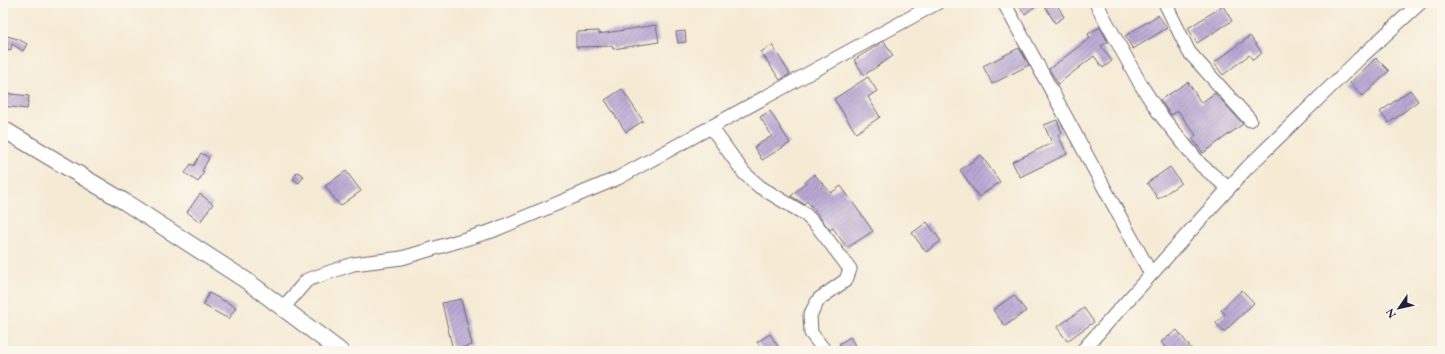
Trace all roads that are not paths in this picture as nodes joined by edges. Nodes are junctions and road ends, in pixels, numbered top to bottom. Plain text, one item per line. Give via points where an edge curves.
1 (937, 3) edge
2 (1004, 3) edge
3 (1096, 3) edge
4 (1165, 3) edge
5 (1420, 3) edge
6 (1250, 120) dead end
7 (711, 127) junction
8 (3, 129) edge
9 (1228, 188) junction
10 (1151, 274) junction
11 (283, 308) junction
12 (340, 351) edge
13 (825, 351) edge
14 (1082, 351) edge

1 - 7 street
2 - 10 street
3 - 9 street via 1141,85 1160,113 1201,165
4 - 6 street via 1189,52
5 - 9 street
7 - 11 street via 618,178 492,231 402,258 353,264 307,280
7 - 13 street via 744,173 760,187 805,214 850,269 846,280 818,299 810,315 810,333
8 - 11 main road via 125,202 248,281
9 - 10 street
10 - 14 street
11 - 12 main road

